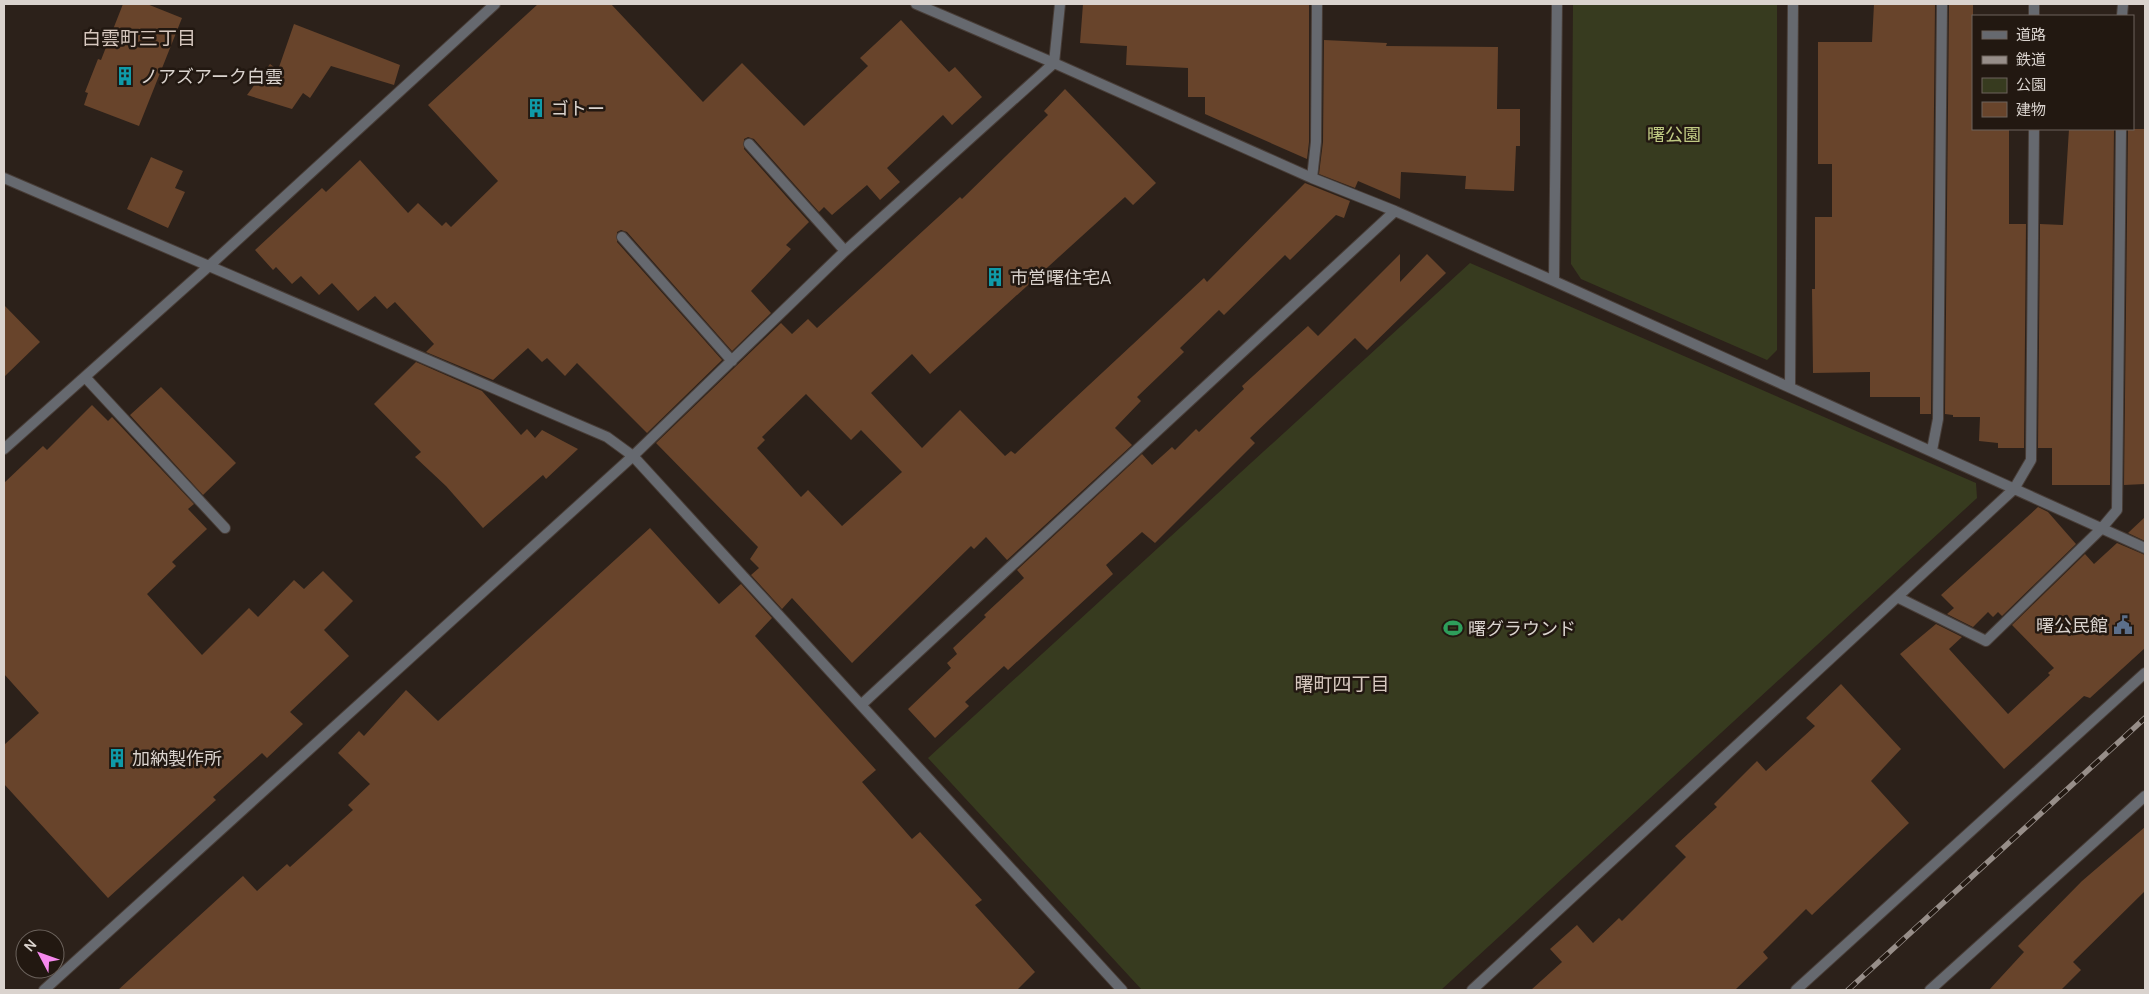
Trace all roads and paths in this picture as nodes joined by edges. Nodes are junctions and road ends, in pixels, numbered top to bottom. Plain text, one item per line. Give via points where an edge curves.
1 (495, 4) edge
2 (916, 4) edge
3 (1060, 4) edge
4 (1317, 4) edge
5 (1558, 4) edge
6 (1793, 4) edge
7 (1942, 4) edge
8 (1054, 63) junction
9 (2034, 130) edge
10 (2121, 130) edge
11 (749, 144) dead end
12 (4, 178) edge
13 (1312, 178) junction
14 (1395, 211) junction
15 (622, 236) dead end
16 (845, 251) junction
17 (208, 266) junction
18 (1554, 281) junction
19 (732, 361) junction
20 (85, 376) junction
21 (1790, 387) junction
22 (4, 449) edge
23 (1932, 450) junction
24 (633, 456) junction
25 (2014, 489) junction
26 (225, 528) dead end
27 (2101, 529) junction
28 (2145, 548) edge
29 (1899, 598) junction
30 (2145, 673) edge
31 (861, 705) junction
32 (2145, 796) edge
33 (44, 990) edge
34 (1122, 990) edge
35 (1472, 990) edge
36 (1796, 990) edge
37 (1930, 990) edge

1 - 17 street
2 - 8 street
3 - 8 street
4 - 13 street via 1316,142
5 - 18 street
6 - 21 street
7 - 23 street via 1938,419
8 - 13 street
8 - 16 street
9 - 25 street via 2032,460
10 - 27 street via 2117,510
11 - 16 street
12 - 17 street
13 - 14 street
14 - 18 street
14 - 31 street
15 - 19 street
16 - 19 street
17 - 20 street
17 - 24 street via 607,437
18 - 21 street
19 - 24 street
20 - 22 street
20 - 26 street
21 - 23 street
23 - 25 street
24 - 31 street
24 - 33 street
25 - 27 street
25 - 29 street
27 - 28 street
27 - 29 street via 1986,641
29 - 35 street
30 - 36 street
31 - 34 street
32 - 37 street

